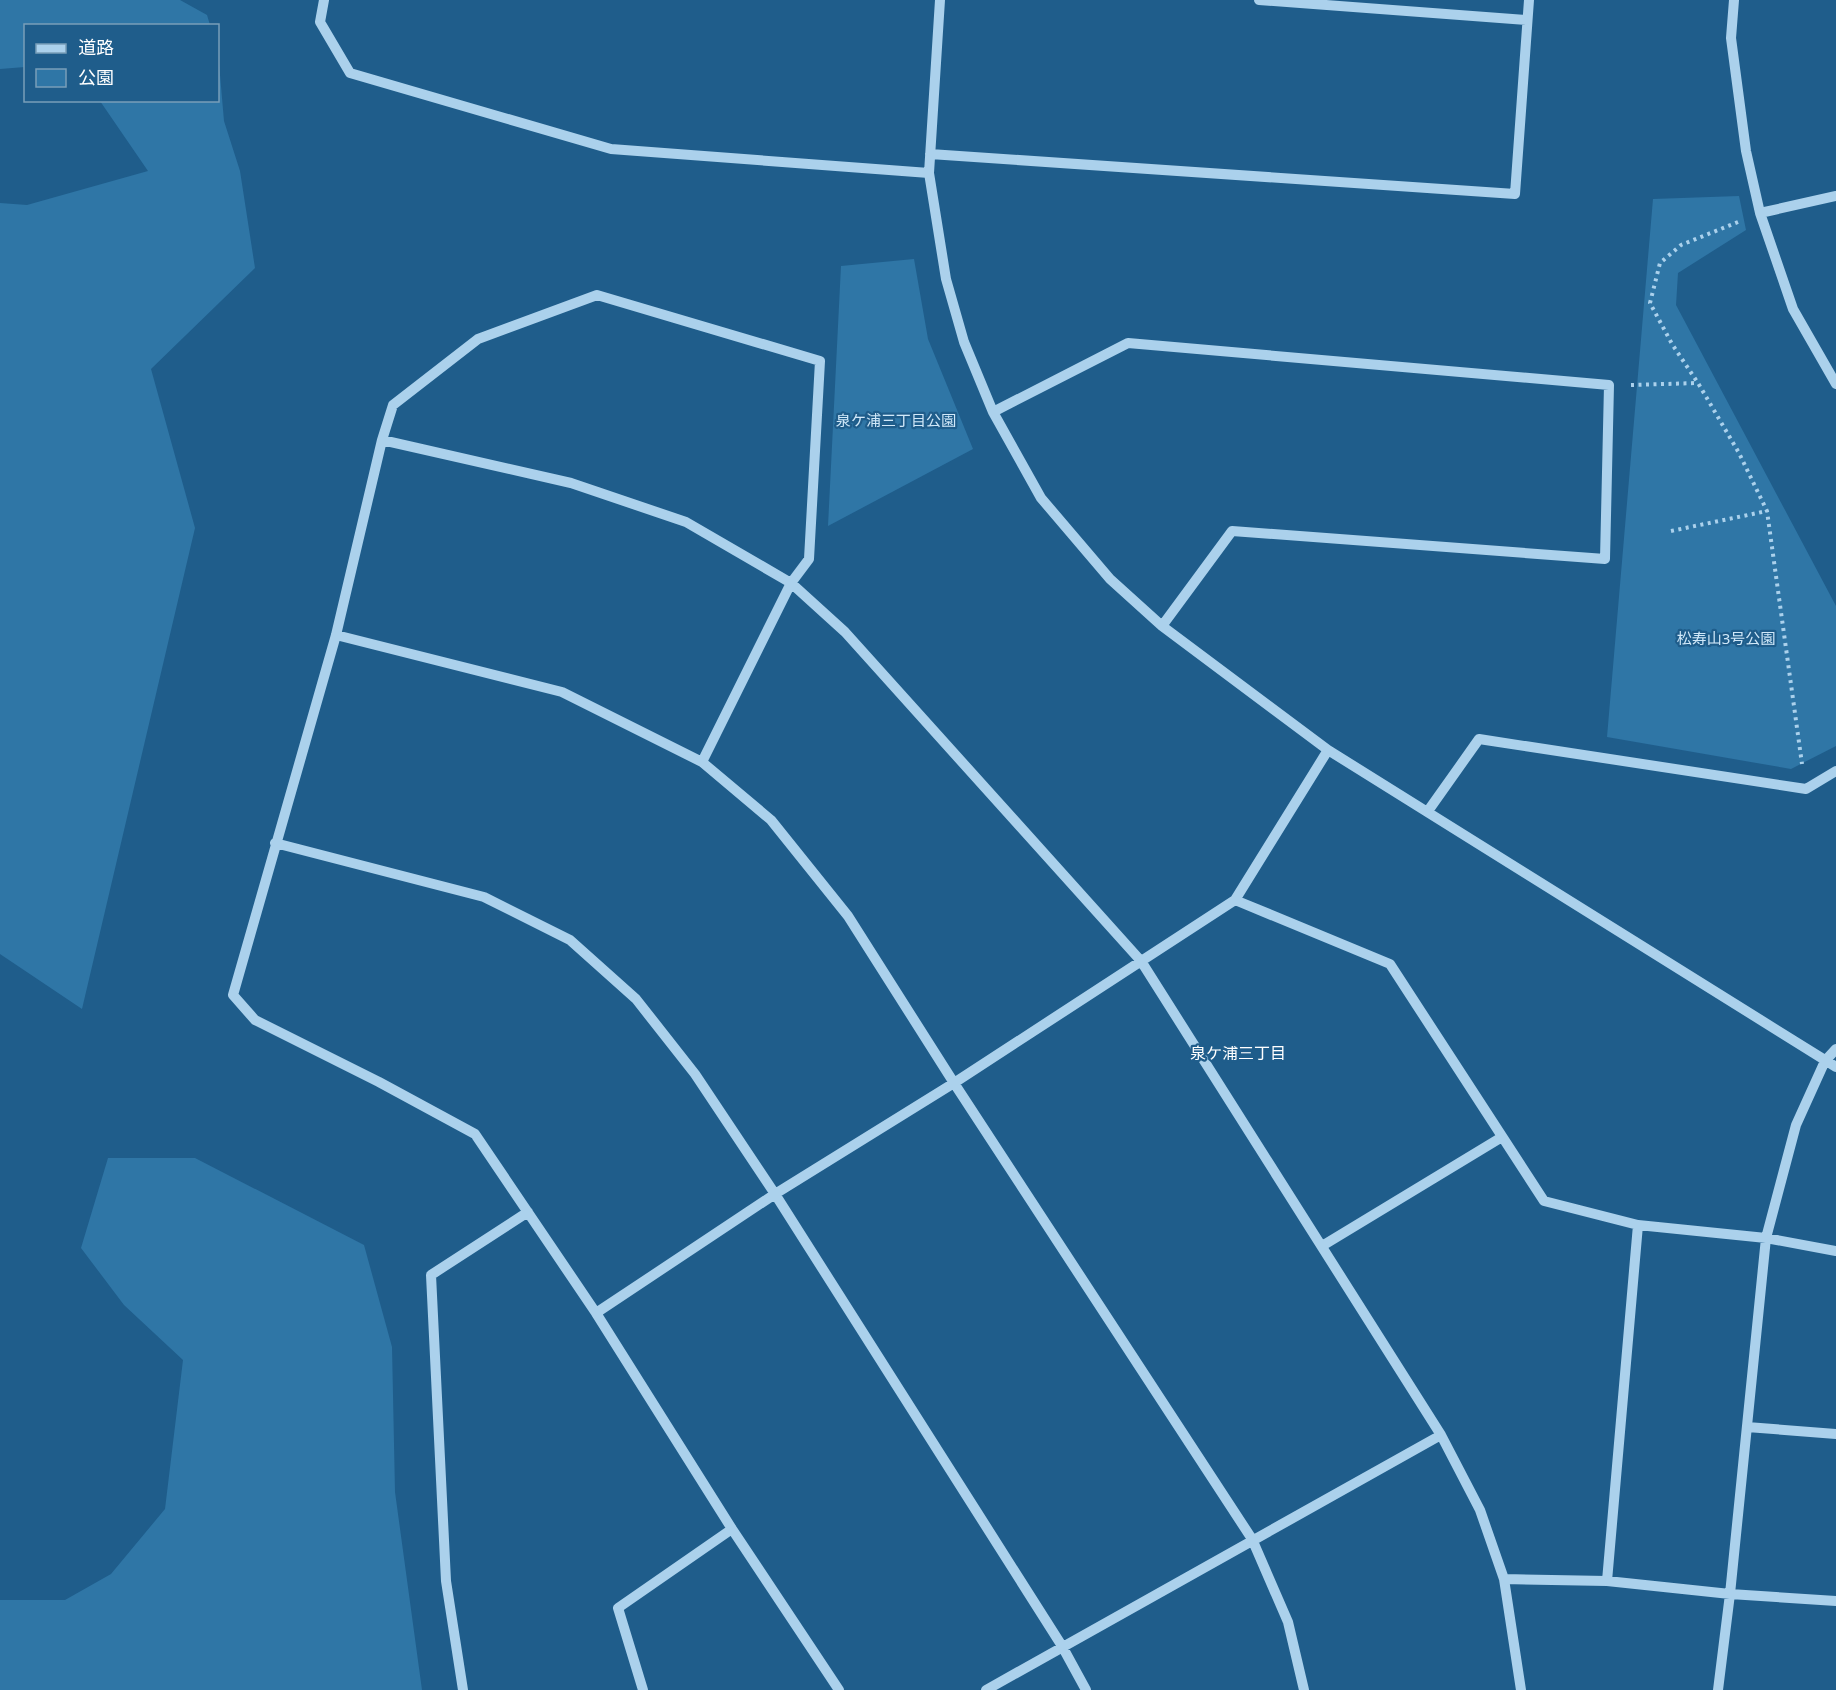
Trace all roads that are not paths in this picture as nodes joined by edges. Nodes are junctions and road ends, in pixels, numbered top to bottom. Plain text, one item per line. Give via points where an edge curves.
1 (324, 0) edge
2 (940, 0) edge
3 (1259, 0) edge
4 (1529, 0) edge
5 (1734, 0) edge
6 (1527, 20) junction
7 (930, 154) junction
8 (929, 173) junction
9 (1836, 196) edge
10 (1760, 213) junction
11 (1836, 384) edge
12 (993, 412) junction
13 (382, 440) junction
14 (791, 584) junction
15 (1162, 626) junction
16 (336, 635) junction
17 (1328, 750) junction
18 (702, 762) junction
19 (1836, 771) edge
20 (1428, 811) junction
21 (275, 843) junction
22 (1236, 900) junction
23 (1141, 961) junction
24 (1836, 1049) edge
25 (1825, 1061) junction
26 (1836, 1067) edge
27 (954, 1083) junction
28 (1502, 1137) junction
29 (775, 1194) junction
30 (528, 1212) junction
31 (1638, 1225) junction
32 (1766, 1238) junction
33 (1322, 1246) junction
34 (1836, 1251) edge
35 (596, 1313) junction
36 (1747, 1427) junction
37 (1836, 1434) edge
38 (1441, 1435) junction
39 (732, 1529) junction
40 (1252, 1539) junction
41 (1504, 1579) junction
42 (1607, 1581) junction
43 (1730, 1594) junction
44 (1836, 1601) edge
45 (1062, 1646) junction
46 (463, 1690) edge
47 (643, 1690) edge
48 (839, 1690) edge
49 (986, 1690) edge
50 (1086, 1690) edge
51 (1304, 1690) edge
52 (1521, 1690) edge
53 (1718, 1690) edge

1 - 8 street via 320,22 350,74 611,149
2 - 7 street
3 - 6 street
4 - 6 street
5 - 10 street via 1731,38 1746,151
6 - 7 street via 1515,194
7 - 8 street
8 - 12 street via 946,279 964,342
9 - 10 street
10 - 11 street via 1793,309
12 - 15 street via 1041,498 1110,579
12 - 15 street via 1128,343 1609,385 1605,559 1232,531
13 - 14 street via 571,483 686,522
13 - 14 street via 393,405 478,339 597,295 820,361 809,559
13 - 16 street
14 - 18 street
14 - 23 street via 845,632
15 - 17 street
16 - 18 street via 562,692
16 - 21 street
17 - 20 street
17 - 22 street
18 - 27 street via 771,820 848,916
19 - 20 street via 1806,789 1479,739
20 - 25 street
21 - 29 street via 484,897 570,940 636,999 694,1074
21 - 30 street via 233,995 255,1020 475,1134
22 - 23 street
22 - 28 street via 1390,964
23 - 27 street
23 - 33 street
24 - 25 street
25 - 26 street
25 - 32 street via 1797,1125
27 - 29 street
27 - 40 street
28 - 31 street via 1544,1201
28 - 33 street
29 - 35 street
29 - 45 street
30 - 35 street
30 - 46 street via 431,1275 446,1581
31 - 32 street
31 - 42 street
32 - 34 street
32 - 36 street
33 - 38 street
35 - 39 street
36 - 37 street
36 - 43 street
38 - 40 street
38 - 41 street via 1480,1510
39 - 47 street via 618,1608
39 - 48 street
40 - 45 street
40 - 51 street via 1288,1622
41 - 42 street
41 - 52 street
42 - 43 street
43 - 44 street
43 - 53 street
45 - 49 street
45 - 50 street

